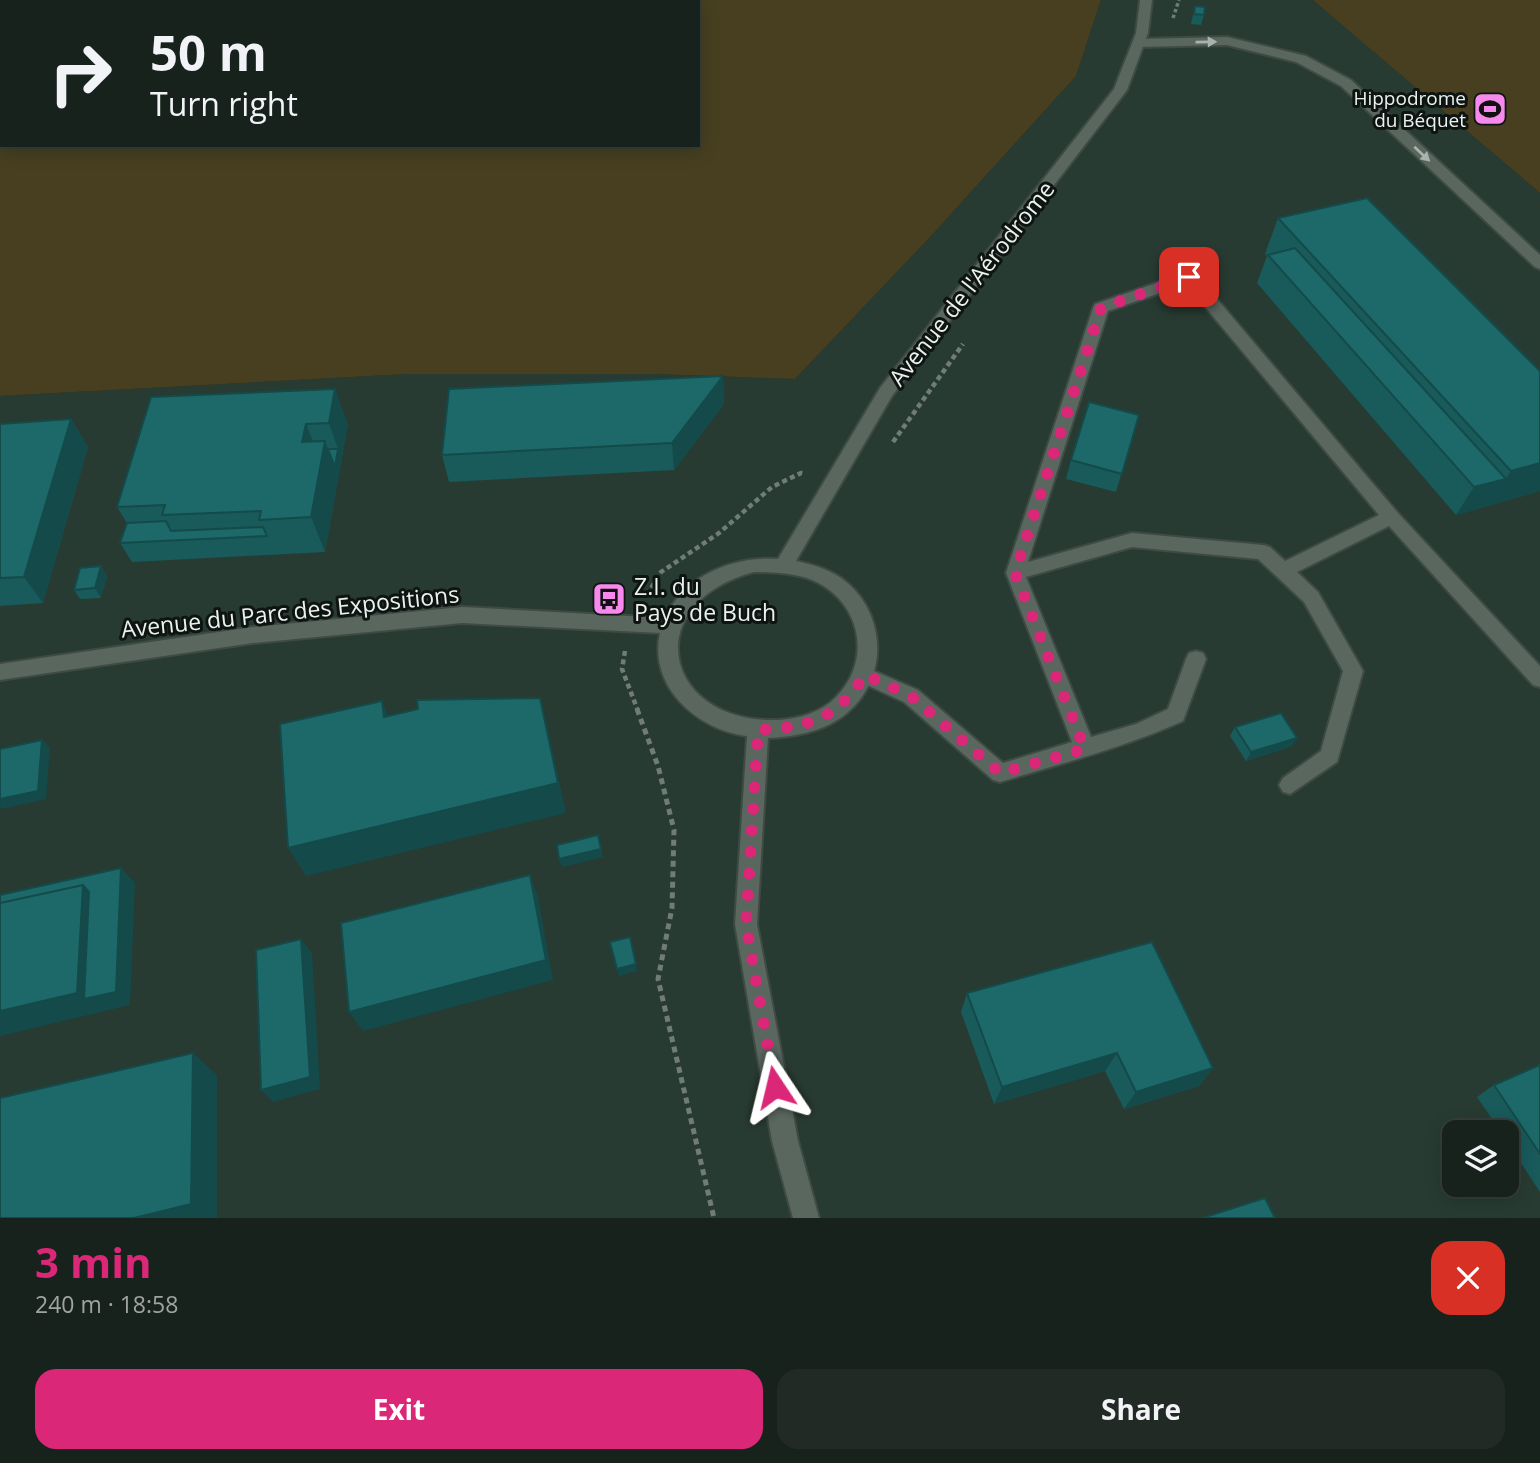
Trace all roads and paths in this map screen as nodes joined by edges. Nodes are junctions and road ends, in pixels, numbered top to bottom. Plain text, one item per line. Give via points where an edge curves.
1 (1146, 0) edge
2 (1138, 43) junction
3 (1540, 264) edge
4 (833, 481) junction
5 (1391, 517) junction
6 (784, 565) junction
7 (1283, 571) junction
8 (1015, 573) junction
9 (629, 624) junction
10 (671, 626) junction
11 (1196, 659) dead end
12 (0, 671) edge
13 (865, 675) junction
14 (1540, 679) edge
15 (758, 730) junction
16 (1085, 749) junction
17 (1290, 785) dead end
18 (714, 1218) edge
19 (806, 1218) edge

1 - 2 street, Avenue de l'Aérodrome
2 -> 3 street via 1227,41 1301,59 1346,83
2 - 4 street, Avenue de l'Aérodrome via 1120,90 886,392
4 - 6 street, Avenue de l'Aérodrome
4 - 9 path via 801,472 772,487 719,533 661,572
5 - 7 street
5 - 8 street via 1189,277 1101,308
5 - 14 street
6 - 10 street via 726,571 682,603
6 - 13 street via 812,572 856,603 867,626 871,651
7 - 8 street via 1263,552 1132,540
7 - 17 street via 1311,597 1353,671 1330,756
8 - 16 street
9 - 10 street, Avenue du Parc des Expositions
9 - 12 street, Avenue du Parc des Expositions via 462,615 253,635
9 - 18 path via 622,669 658,766 674,830 672,908 658,979
10 - 15 street via 668,653 676,681 696,705 724,722
11 - 16 street via 1176,715
13 - 15 street via 849,699 824,718 792,728
13 - 16 street via 911,696 1000,773
15 - 19 street via 746,924 785,1141

